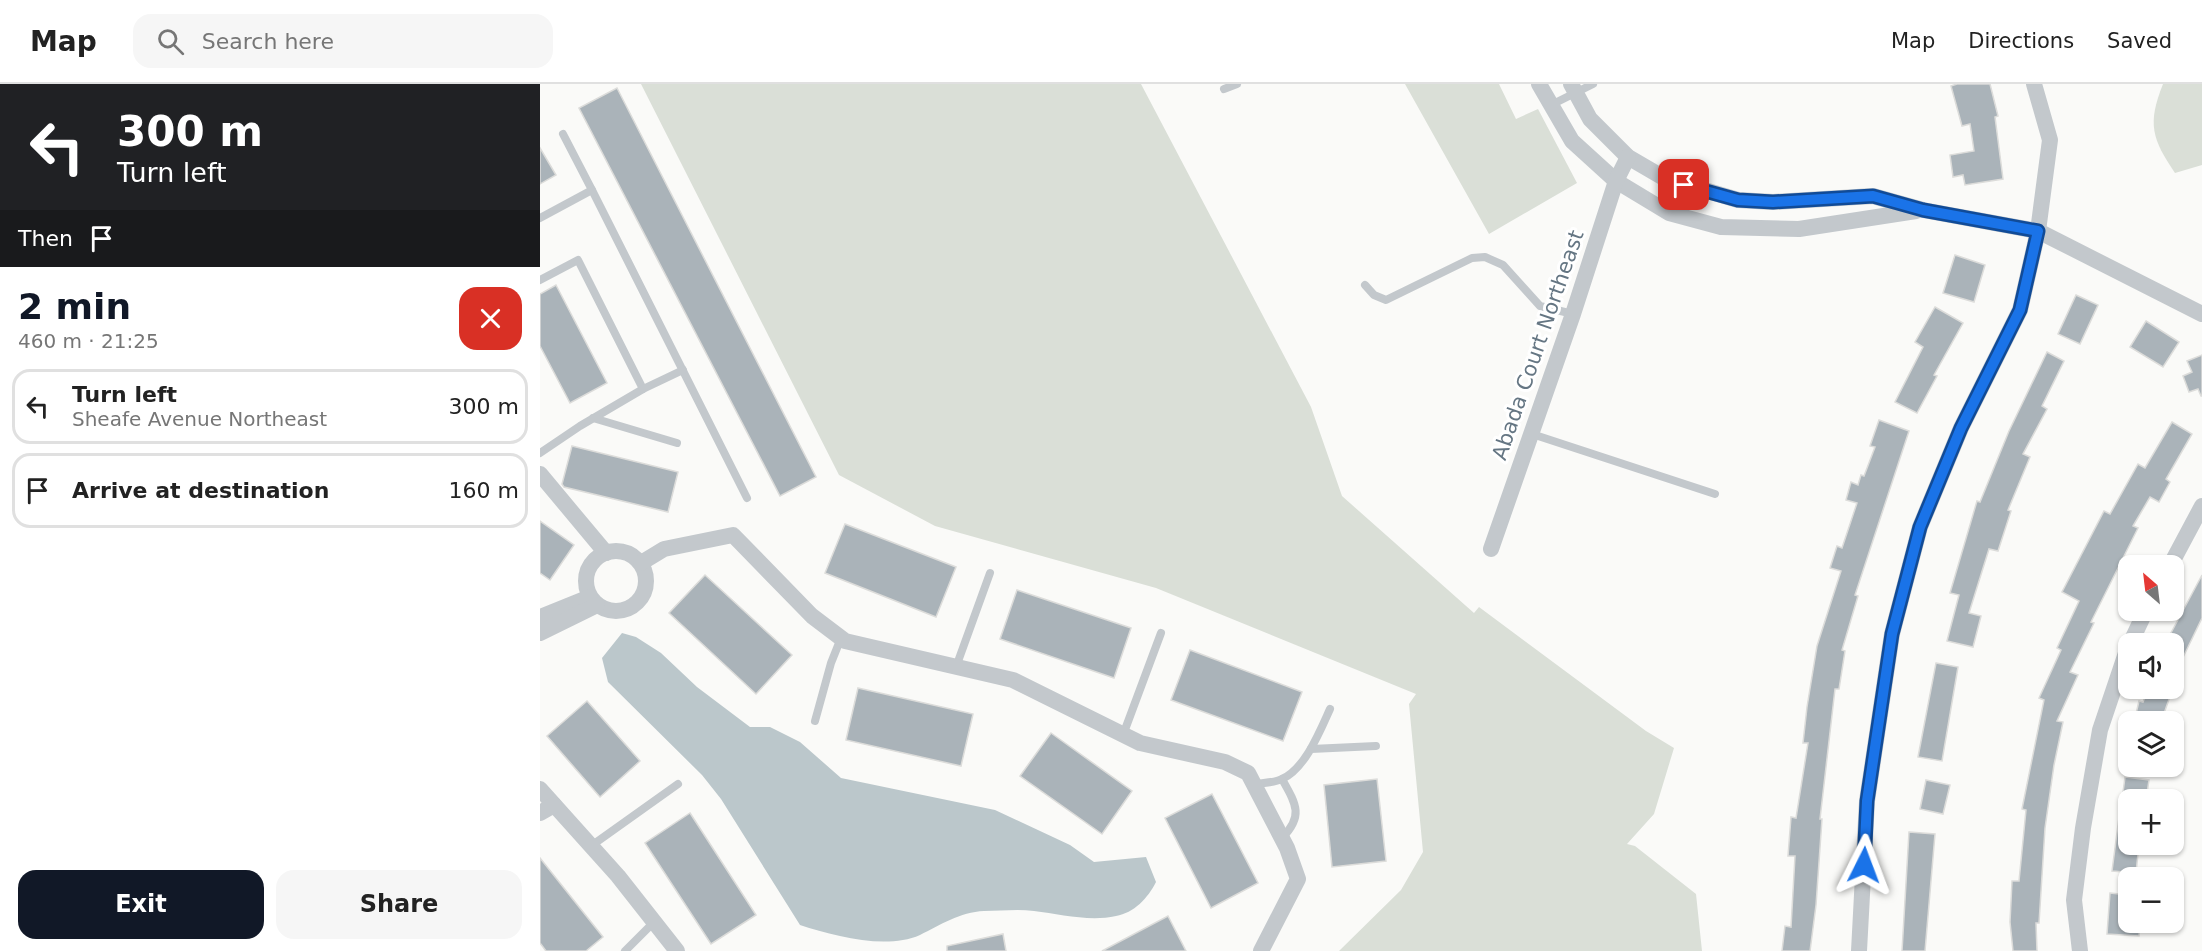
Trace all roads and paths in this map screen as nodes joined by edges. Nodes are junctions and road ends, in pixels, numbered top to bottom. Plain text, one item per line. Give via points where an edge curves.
1 (1237, 84) edge
2 (1539, 84) edge
3 (1593, 84) edge
4 (2034, 84) edge
5 (1573, 88) edge
6 (1224, 89) dead end
7 (1551, 105) junction
8 (563, 134) dead end
9 (1628, 157) junction
10 (1616, 181) junction
11 (592, 190) junction
12 (1923, 210) junction
13 (540, 219) edge
14 (2038, 231) junction
15 (540, 280) edge
16 (1365, 285) dead end
17 (1574, 314) junction
18 (2202, 314) edge
19 (683, 370) junction
20 (643, 389) junction
21 (593, 418) junction
22 (1532, 435) junction
23 (676, 443) dead end
24 (540, 453) edge
25 (540, 474) edge
26 (1715, 494) dead end
27 (747, 498) dead end
28 (2202, 506) edge
29 (1491, 549) dead end
30 (606, 553) junction
31 (2176, 555) edge
32 (640, 563) junction
33 (990, 573) dead end
34 (594, 601) junction
35 (540, 617) edge
36 (540, 633) edge
37 (1161, 633) dead end
38 (841, 638) junction
39 (956, 667) junction
40 (2118, 677) edge
41 (1330, 709) dead end
42 (815, 721) dead end
43 (1123, 735) junction
44 (1376, 746) dead end
45 (1311, 749) junction
46 (1282, 779) junction
47 (678, 784) dead end
48 (1254, 784) junction
49 (540, 789) edge
50 (547, 809) edge
51 (1282, 838) junction
52 (591, 846) junction
53 (654, 922) junction
54 (625, 951) edge
55 (677, 951) edge
56 (1262, 951) edge
57 (1859, 951) edge
58 (2080, 951) edge

1 - 6 lane
2 - 7 street
3 - 5 lane
4 - 14 street via 2050,140
5 - 7 lane
5 - 9 street via 1590,119
7 - 10 street via 1572,141
8 - 11 lane
9 - 10 street, Abada Court Northeast
9 - 12 street via 1664,178 1738,200 1773,202 1873,196
10 - 12 street via 1670,213 1721,227 1799,229
10 - 17 street, Abada Court Northeast
11 - 13 lane
11 - 19 lane
12 - 14 street
14 - 18 street
14 - 57 street via 2020,310 1961,428 1920,527 1892,634 1867,801
15 - 20 lane via 578,260
16 - 17 lane via 1386,300 1473,258 1485,257 1503,265 1540,306
17 - 22 street, Abada Court Northeast
19 - 20 lane
19 - 27 lane
20 - 21 lane
21 - 23 lane
21 - 24 lane
22 - 26 lane
22 - 29 street, Abada Court Northeast
25 - 30 street
28 - 31 street
30 - 32 street via 628,553
30 - 34 street via 592,563 587,574 587,591
32 - 34 street via 647,582 632,607 609,611
32 - 38 street via 664,549 733,535 812,616
33 - 39 lane
34 - 35 street
34 - 36 street
37 - 43 lane
38 - 39 street
38 - 42 lane
39 - 43 street via 1013,680
40 - 58 street via 2100,730 2083,828 2074,900
41 - 45 lane
43 - 48 street via 1140,743 1225,762 1248,773
44 - 45 lane
45 - 46 lane
46 - 48 lane
46 - 51 lane via 1296,812 1296,822
47 - 52 lane
48 - 51 street
49 - 50 street
50 - 52 street
51 - 56 street via 1298,879
52 - 53 street
53 - 54 lane
53 - 55 street

